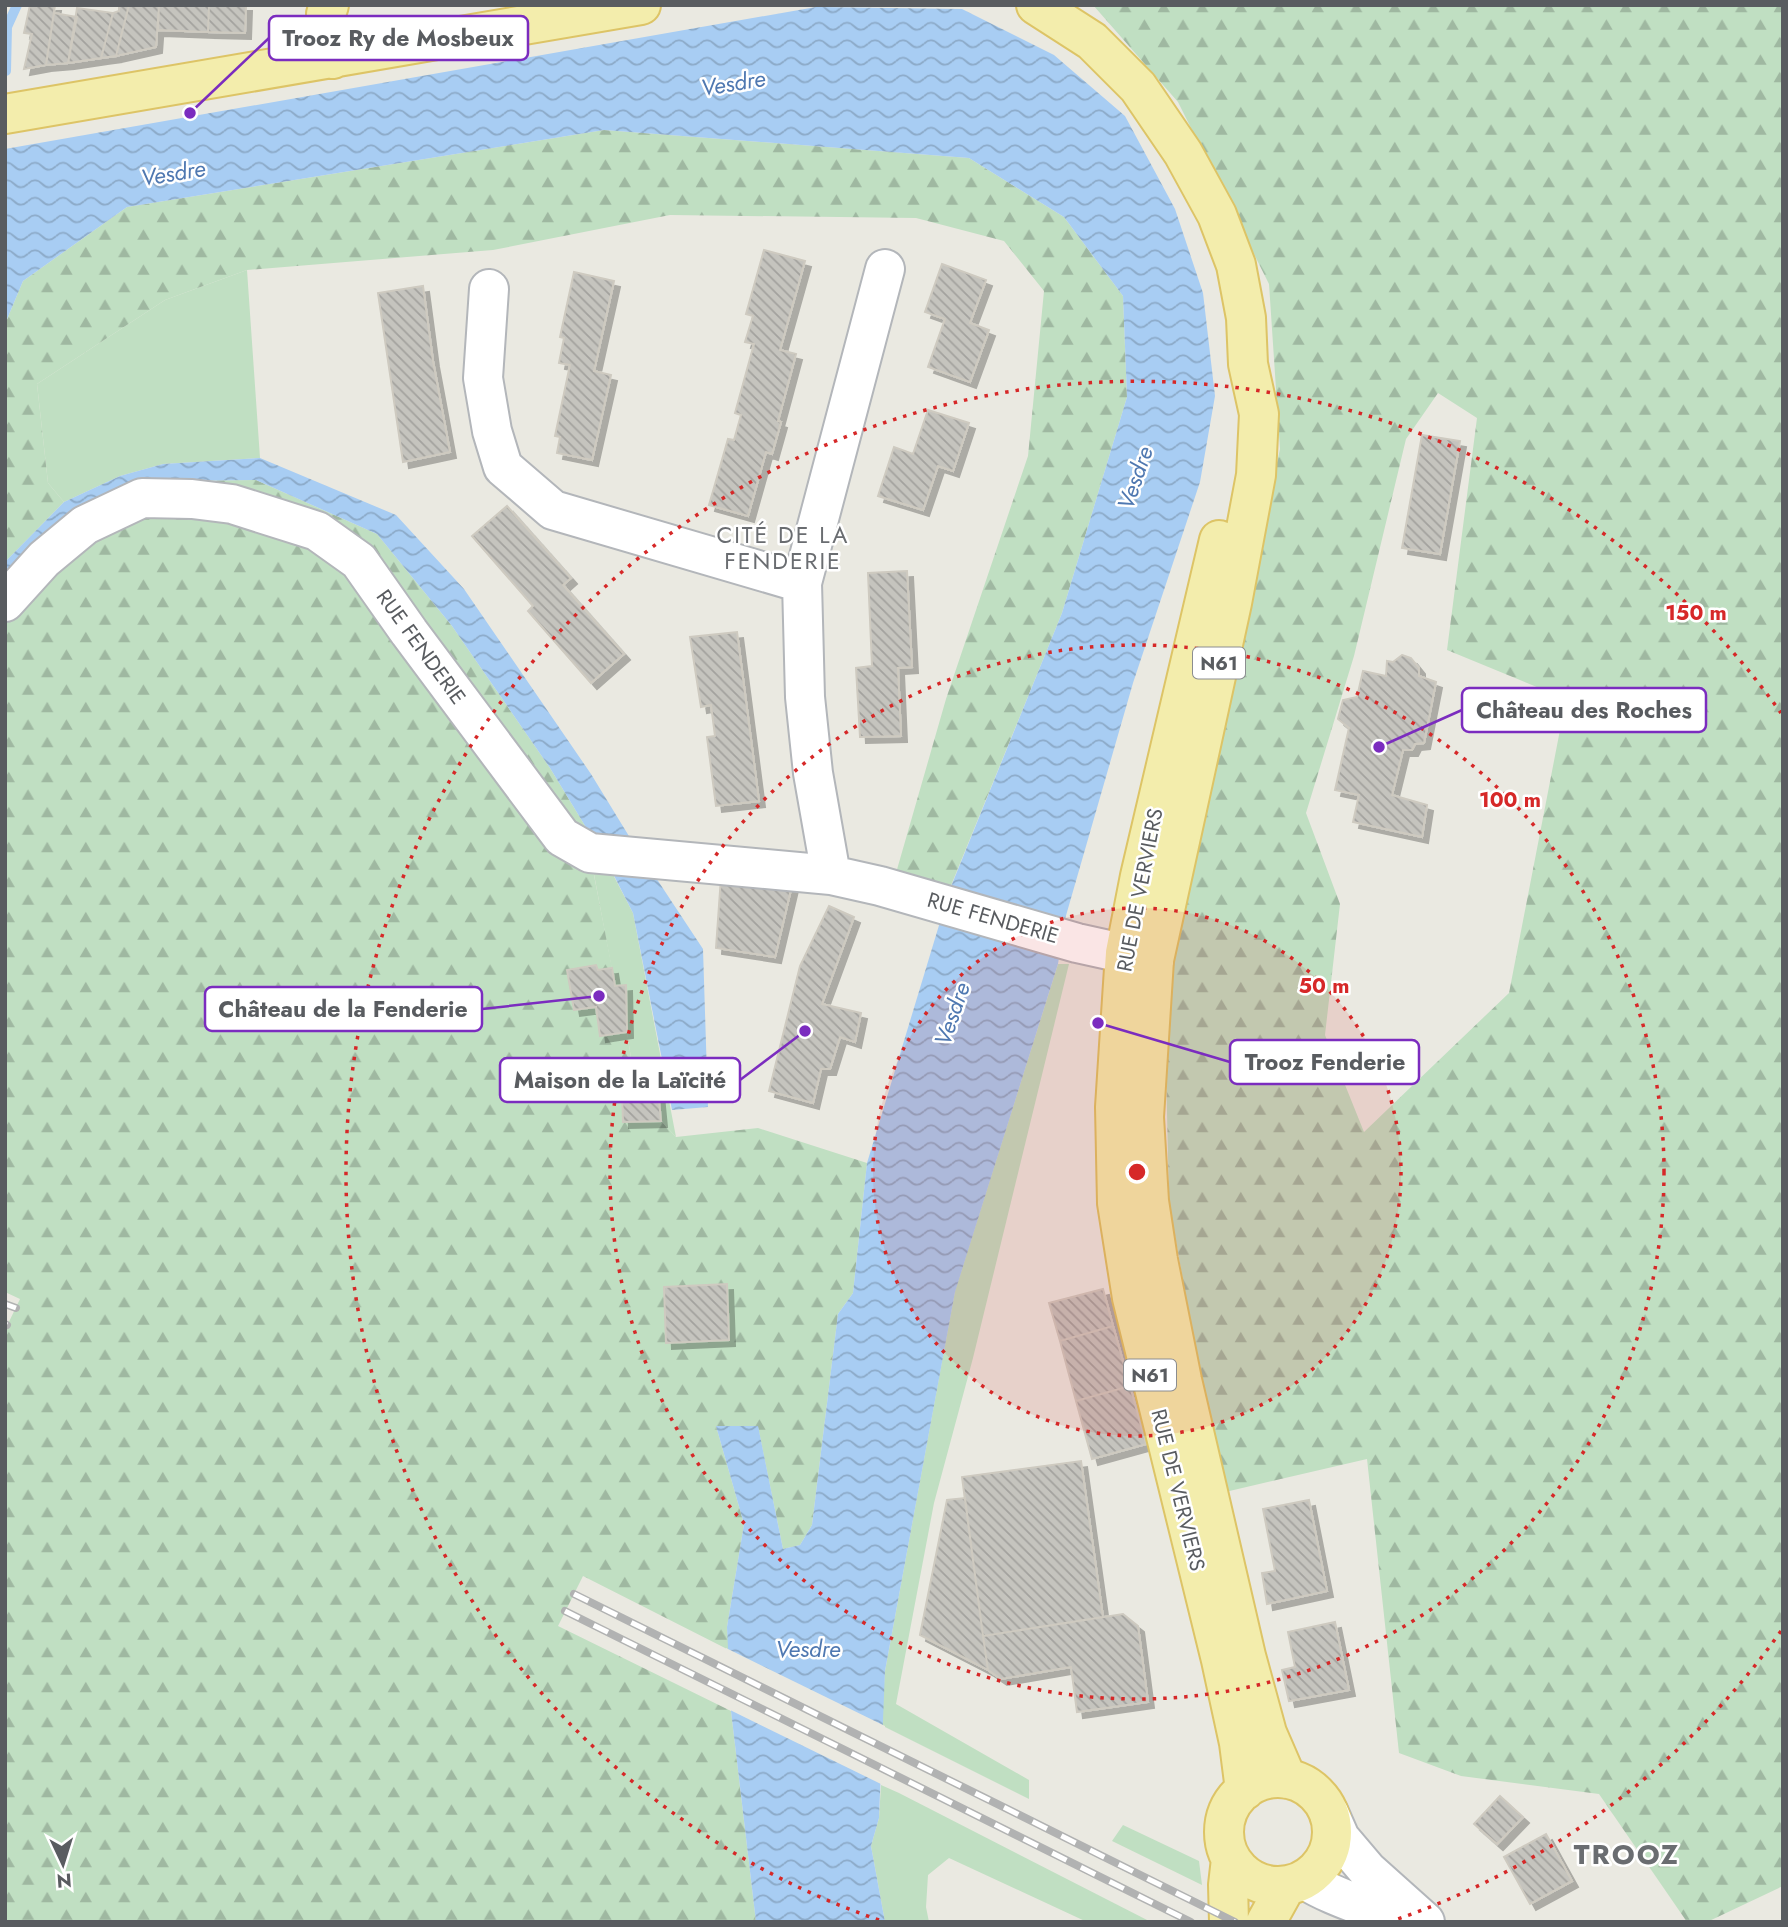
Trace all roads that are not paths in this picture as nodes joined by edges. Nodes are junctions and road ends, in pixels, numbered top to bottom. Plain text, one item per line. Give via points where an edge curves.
1 (328, 5) edge
2 (641, 5) edge
3 (1036, 5) edge
4 (333, 59) junction
5 (5, 114) edge
6 (885, 269) dead end
7 (489, 289) dead end
8 (802, 583) junction
9 (5, 602) edge
10 (831, 875) junction
11 (1140, 956) junction
12 (1287, 1779) junction
13 (1245, 1790) junction
14 (1329, 1813) junction
15 (1231, 1859) junction
16 (1295, 1883) junction
17 (1229, 1922) edge
18 (1266, 1922) edge
19 (1401, 1922) edge
20 (1424, 1922) edge

1 - 4 main road
2 - 4 main road
3 - 11 main road, RUE DE VERVIERS / N61 via 1092,41 1138,87 1183,153 1217,215 1236,265 1246,318 1248,364 1228,503 1140,876
4 - 5 main road
6 - 8 street
7 - 8 street via 482,378 503,467 553,510
8 - 10 street via 813,774
9 - 10 street, RUE FENDERIE via 44,559 85,524 142,498 232,504 317,531 359,561 562,837 590,853
10 - 11 street, RUE FENDERIE
11 - 12 main road, RUE DE VERVIERS / N61 via 1149,1201 1158,1260 1246,1656 1267,1734
11 - 13 main road, RUE DE VERVIERS / N61 via 1115,1107 1117,1203 1132,1298 1224,1672
12 - 13 main road via 1265,1780
12 - 14 main road via 1305,1785
13 - 15 main road via 1225,1822
14 - 16 main road via 1329,1850 1320,1867
14 - 20 street via 1340,1838 1367,1871
15 - 16 main road via 1249,1878 1267,1885
15 - 17 main road
16 - 18 main road
16 - 19 street

